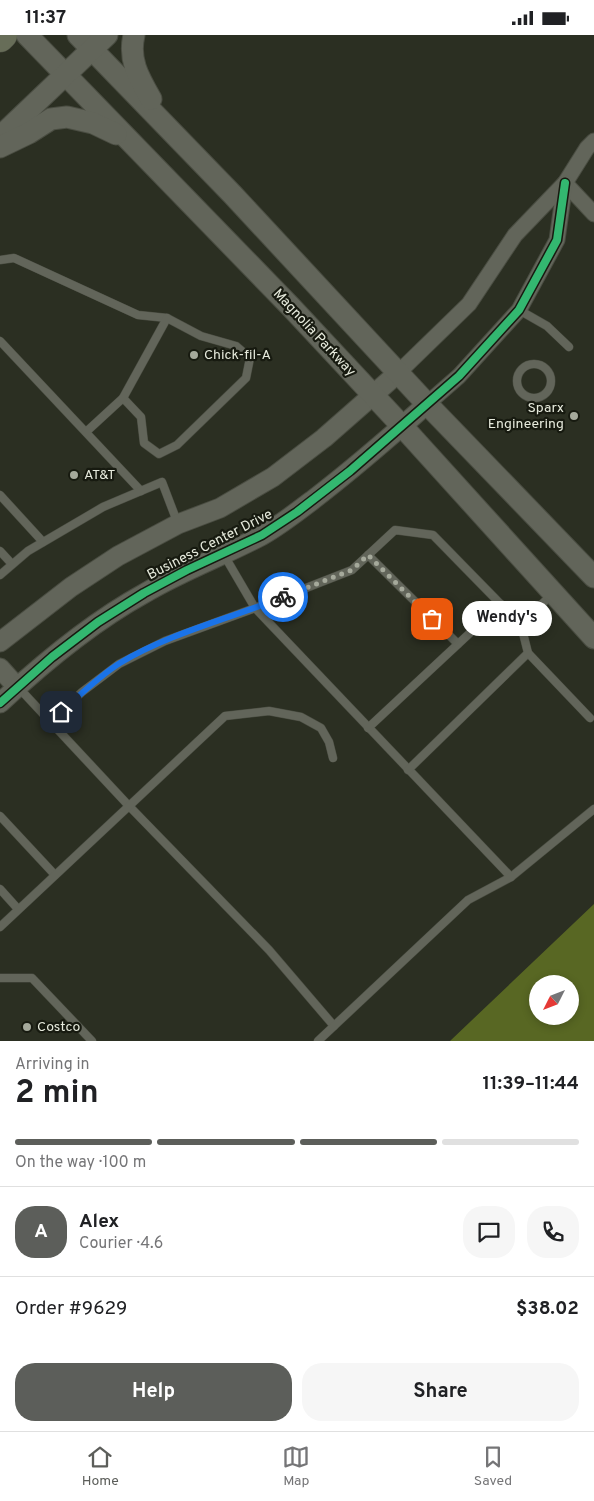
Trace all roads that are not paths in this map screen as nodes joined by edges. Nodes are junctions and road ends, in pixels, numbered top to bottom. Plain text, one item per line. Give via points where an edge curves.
1 (3, 35) edge
2 (27, 35) edge
3 (107, 35) edge
4 (134, 35) edge
5 (0, 38) edge
6 (85, 42) edge
7 (65, 74) junction
8 (166, 126) junction
9 (0, 137) edge
10 (130, 141) junction
11 (594, 141) edge
12 (0, 147) edge
13 (565, 183) junction
14 (594, 214) edge
15 (0, 260) edge
16 (519, 310) junction
17 (167, 318) junction
18 (0, 341) edge
19 (569, 347) dead end
20 (398, 373) junction
21 (374, 396) junction
22 (526, 397) joint
23 (123, 398) junction
24 (427, 404) junction
25 (402, 426) junction
26 (86, 432) junction
27 (141, 491) junction
28 (0, 495) edge
29 (178, 524) junction
30 (43, 542) junction
31 (0, 551) edge
32 (224, 553) junction
33 (368, 555) junction
34 (12, 564) junction
35 (0, 575) edge
36 (594, 577) edge
37 (552, 594) junction
38 (501, 604) junction
39 (255, 608) junction
40 (521, 625) junction
41 (594, 638) edge
42 (0, 642) edge
43 (458, 644) junction
44 (528, 653) junction
45 (0, 668) edge
46 (17, 687) junction
47 (0, 703) edge
48 (590, 718) dead end
49 (51, 721) junction
50 (368, 728) junction
51 (334, 758) dead end
52 (408, 770) junction
53 (129, 806) junction
54 (594, 809) edge
55 (0, 816) edge
56 (55, 875) junction
57 (511, 877) junction
58 (0, 889) edge
59 (18, 909) junction
60 (0, 927) edge
61 (0, 978) edge
62 (334, 1026) junction
63 (92, 1041) edge
64 (318, 1041) edge

1 - 5 highway
2 - 7 main road, Magnolia Parkway
3 - 6 main road
4 - 8 main road via 131,49 137,75
6 - 7 main road
6 - 8 main road
7 - 9 main road
7 - 10 main road, Magnolia Parkway
8 - 20 main road
10 - 12 main road via 93,123 67,117 51,119
10 - 21 main road, Magnolia Parkway
11 - 13 street
13 - 14 street
13 - 16 street via 557,240
13 - 20 street via 515,235 469,304
15 - 17 lane via 14,258 138,315
16 - 19 lane via 547,326
16 - 24 street via 459,376
17 - 23 lane
17 - 23 lane via 201,336 236,346 250,358 246,378 177,445 160,454 144,443 141,417
18 - 26 lane
20 - 21 street, Business Center Drive
20 - 24 main road
21 - 25 main road, Magnolia Parkway
21 - 29 street, Business Center Drive via 273,477 220,508
22 - 22 lane via 516,382 520,370 530,364 542,366 550,374 550,389 538,399
23 - 26 lane
24 - 25 street, Business Center Drive
24 - 36 main road
25 - 32 street, Business Center Drive via 297,512 262,535
25 - 37 main road, Magnolia Parkway
26 - 27 lane
27 - 29 lane via 162,482
27 - 30 lane via 103,507
28 - 30 lane
29 - 42 street, Business Center Drive via 118,556 71,587
30 - 34 lane
31 - 34 lane
32 - 39 lane
32 - 46 street, Business Center Drive via 144,593 106,617
33 - 38 lane via 395,530 433,535
33 - 39 lane via 352,570
33 - 43 lane
34 - 35 lane
37 - 40 lane
37 - 41 main road, Magnolia Parkway
38 - 40 lane
38 - 43 lane
39 - 49 lane via 164,641 119,664
39 - 50 lane
40 - 44 lane
43 - 50 lane
44 - 48 lane
44 - 52 lane
45 - 46 street
46 - 47 street, Business Center Drive
46 - 49 lane
49 - 53 lane
50 - 52 lane
51 - 53 lane via 321,728 301,717 269,711 225,716
52 - 57 lane
53 - 56 lane
53 - 62 lane via 269,951
54 - 57 lane
55 - 56 lane
56 - 59 lane
57 - 62 lane via 468,900
58 - 59 lane
59 - 60 lane
61 - 63 lane via 32,978
62 - 64 lane

